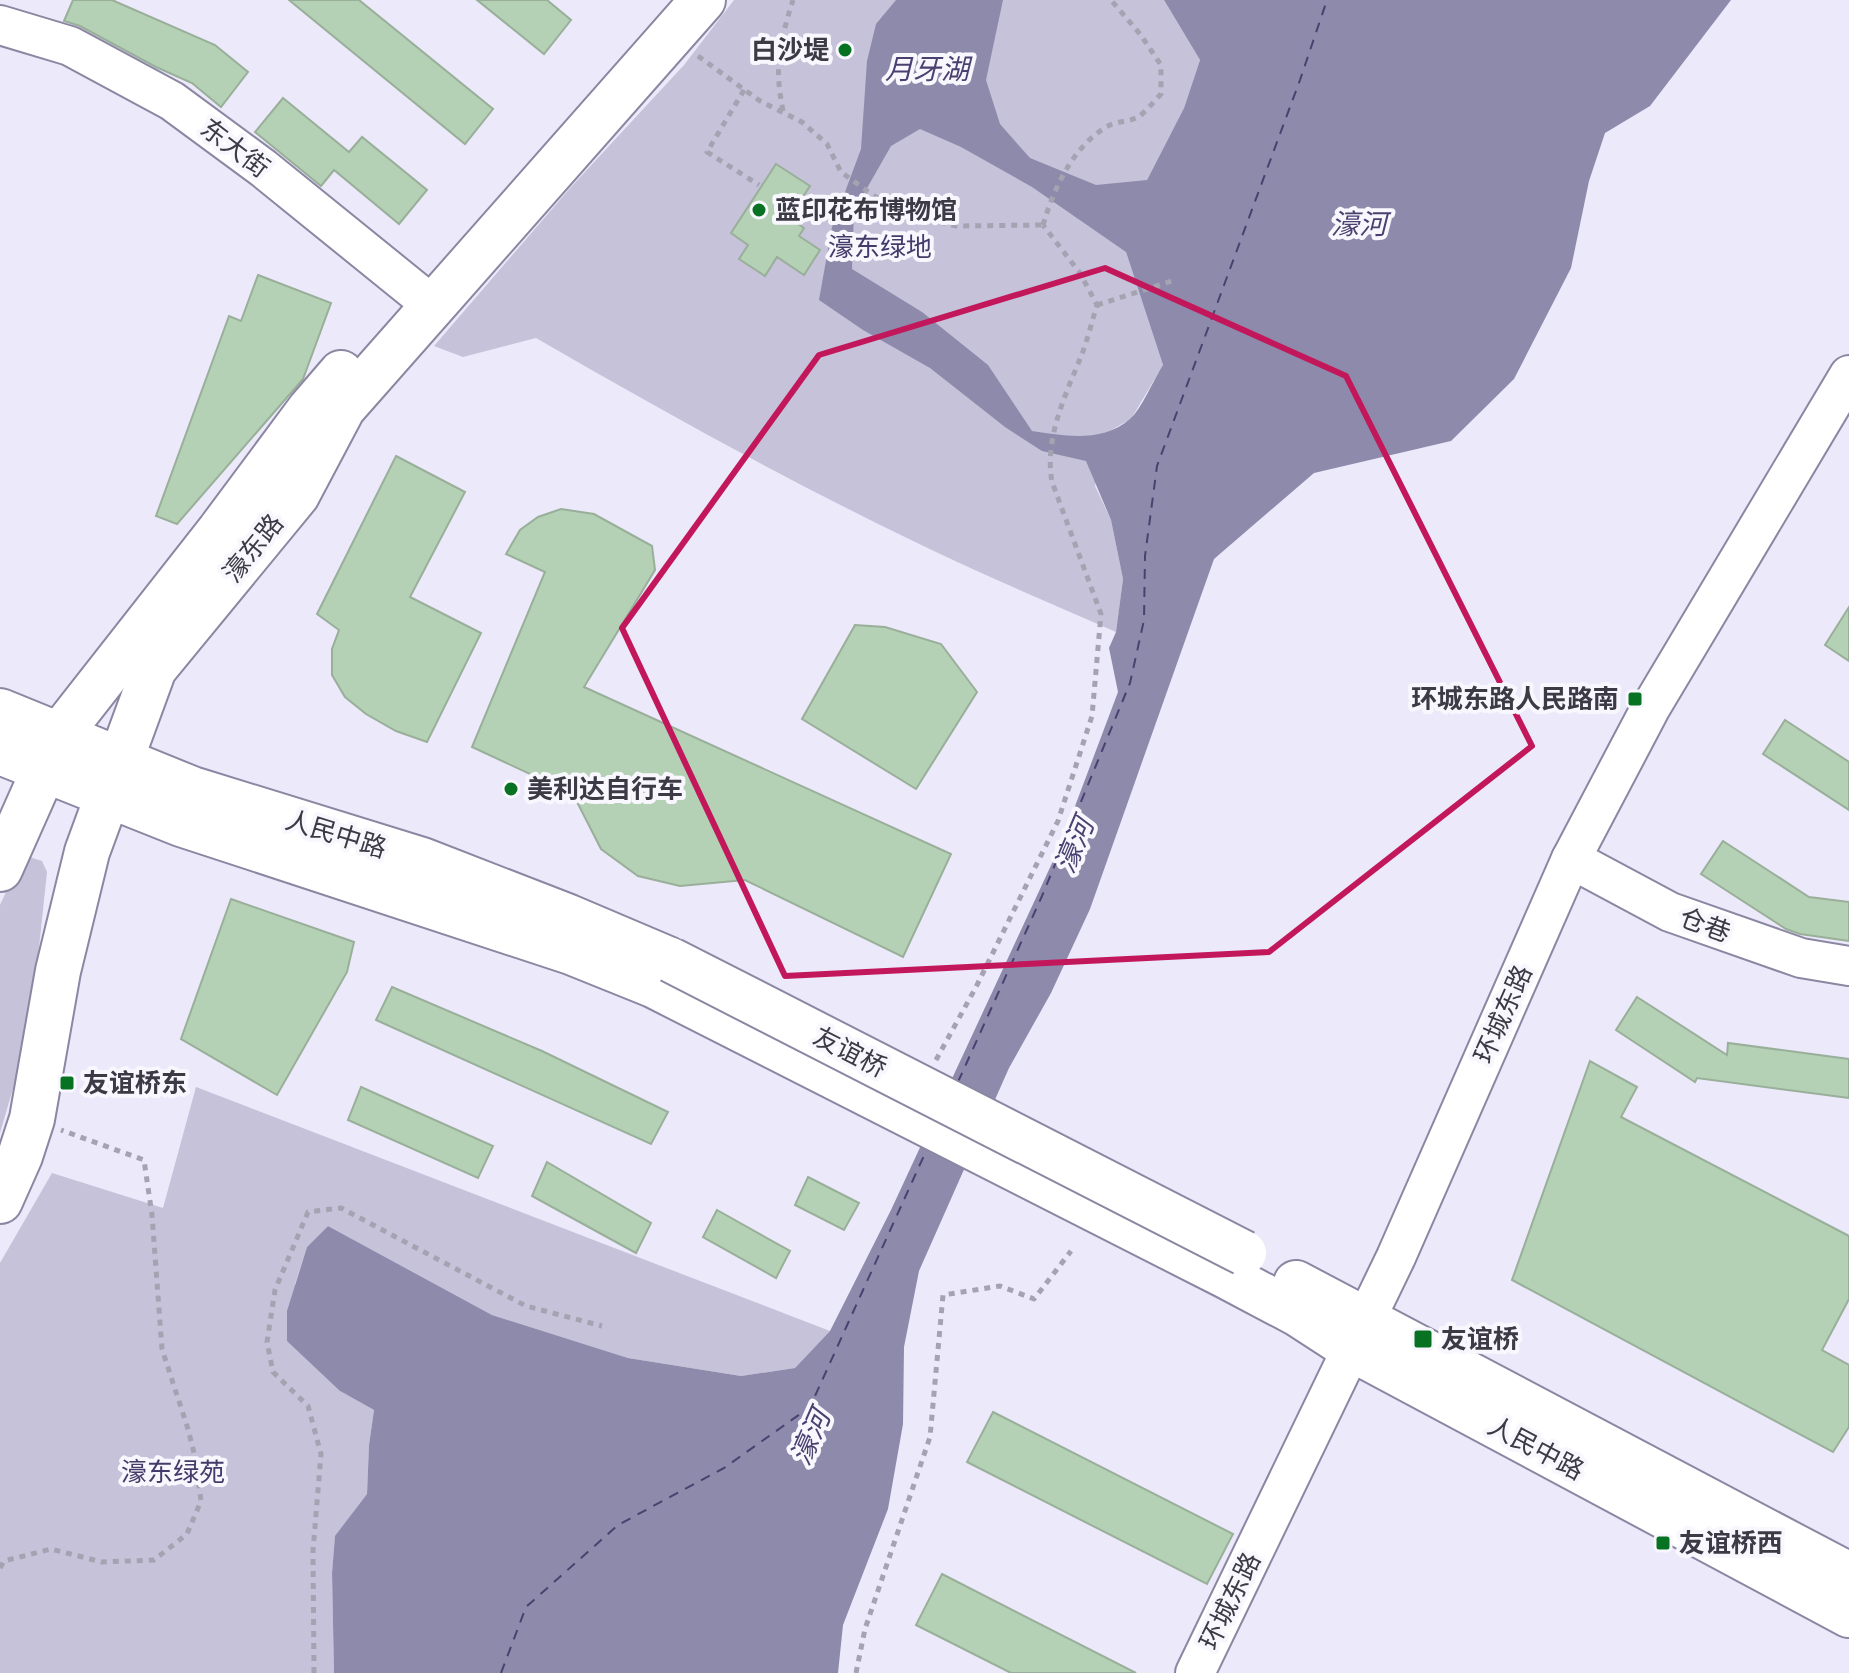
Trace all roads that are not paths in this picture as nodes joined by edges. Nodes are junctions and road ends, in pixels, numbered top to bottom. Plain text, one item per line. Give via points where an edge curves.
1 (703, 0) edge
2 (672, 18) edge
3 (0, 25) edge
4 (430, 290) junction
5 (1849, 375) edge
6 (0, 711) edge
7 (0, 752) edge
8 (52, 752) junction
9 (113, 777) junction
10 (1571, 859) junction
11 (0, 869) edge
12 (1849, 966) edge
13 (662, 973) joint
14 (0, 1201) edge
15 (1235, 1264) joint
16 (1359, 1334) junction
17 (1849, 1575) edge
18 (1849, 1615) edge
19 (1195, 1673) edge

1 - 2 main road, 濠东路
2 - 4 main road, 濠东路
3 - 4 street, 东大街 via 70,46 172,101
4 - 8 main road, 濠东路 via 310,409
4 - 9 main road, 濠东路 via 343,408 297,495 154,669
5 - 10 street, 环城东路 via 1651,707
6 - 8 main road, 人民中路
7 - 8 main road, 人民中路
8 - 9 main road, 人民中路
8 - 11 main road, 濠东路
9 - 13 main road, 人民中路 via 192,789 422,860 569,917
9 - 14 main road, 濠东路 via 87,852 58,971 32,1119
10 - 12 street, 仓巷 via 1670,912 1801,958
10 - 16 street, 环城东路
13 - 15 main road, 友谊桥, bridge
15 - 16 main road, 人民中路
16 - 17 main road, 人民中路
16 - 18 main road, 人民中路
16 - 19 street, 环城东路

